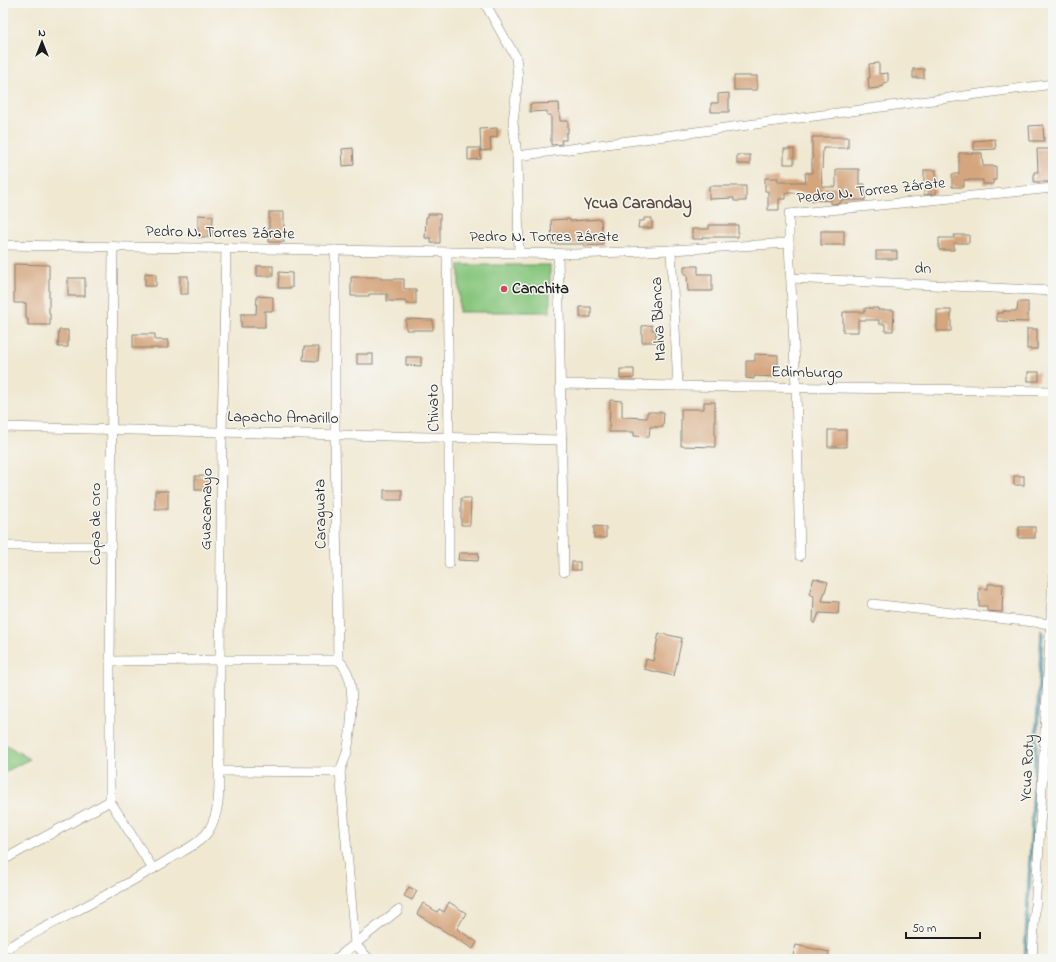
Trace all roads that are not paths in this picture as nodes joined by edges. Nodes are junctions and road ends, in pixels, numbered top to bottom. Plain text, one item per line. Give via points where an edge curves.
1 (485, 3) edge
2 (1053, 84) edge
3 (517, 156) junction
4 (1053, 188) edge
5 (790, 243) junction
6 (3, 245) edge
7 (113, 246) junction
8 (226, 248) junction
9 (335, 250) junction
10 (671, 250) junction
11 (447, 252) junction
12 (520, 253) junction
13 (558, 253) junction
14 (791, 278) junction
15 (1053, 291) edge
16 (561, 384) junction
17 (678, 386) junction
18 (796, 387) junction
19 (1053, 391) edge
20 (3, 427) edge
21 (112, 430) junction
22 (222, 432) junction
23 (335, 435) junction
24 (449, 437) junction
25 (562, 440) junction
26 (3, 546) edge
27 (111, 546) junction
28 (800, 556) dead end
29 (449, 564) dead end
30 (564, 572) dead end
31 (1053, 578) edge
32 (872, 604) dead end
33 (1051, 624) junction
34 (220, 660) junction
35 (338, 660) junction
36 (110, 661) junction
37 (219, 771) junction
38 (340, 772) junction
39 (110, 802) junction
40 (3, 860) edge
41 (153, 869) junction
42 (398, 910) dead end
43 (355, 944) junction
44 (3, 950) edge
45 (336, 959) edge
46 (369, 959) edge
47 (1032, 959) edge

1 - 3 street via 516,57 518,78 513,122
2 - 3 street
3 - 12 street
4 - 5 street, Pedro N. Torres Zárate via 789,214
5 - 10 street, Pedro N. Torres Zárate
5 - 14 street
6 - 7 street, Pedro N. Torres Zárate
7 - 8 street, Pedro N. Torres Zárate
7 - 21 street, Copa de Oro
8 - 9 street, Pedro N. Torres Zárate
8 - 22 street, Guacamayo
9 - 11 street, Pedro N. Torres Zárate
9 - 23 street, Caraguata
10 - 13 street, Pedro N. Torres Zárate
10 - 17 street, Malva Blanca
11 - 12 street, Pedro N. Torres Zárate
11 - 24 street, Chivato
12 - 13 street, Pedro N. Torres Zárate
13 - 16 street
14 - 15 street, dn
14 - 18 street
16 - 17 street, Edimburgo
16 - 25 street
17 - 18 street, Edimburgo
18 - 19 street, Edimburgo
18 - 28 street
20 - 21 street, Lapacho Amarillo
21 - 22 street, Lapacho Amarillo
21 - 27 street, Copa de Oro
22 - 23 street, Lapacho Amarillo
22 - 34 street, Guacamayo
23 - 24 street, Lapacho Amarillo
23 - 35 street, Caraguata
24 - 25 street, Lapacho Amarillo
24 - 29 street, Chivato
25 - 30 street
26 - 27 street
27 - 36 street, Copa de Oro
31 - 33 street, Ycua Roty
32 - 33 street
33 - 47 street, Ycua Roty
34 - 35 street
34 - 36 street
34 - 37 street, Guacamayo
35 - 38 street via 345,667 351,684 352,705 346,753
36 - 39 street, Copa de Oro
37 - 38 street
37 - 41 street, Guacamayo via 219,797 215,818 209,830 200,840
38 - 43 street
39 - 40 street
39 - 41 street
41 - 44 street, Guacamayo
42 - 43 street
43 - 45 street
43 - 46 street

